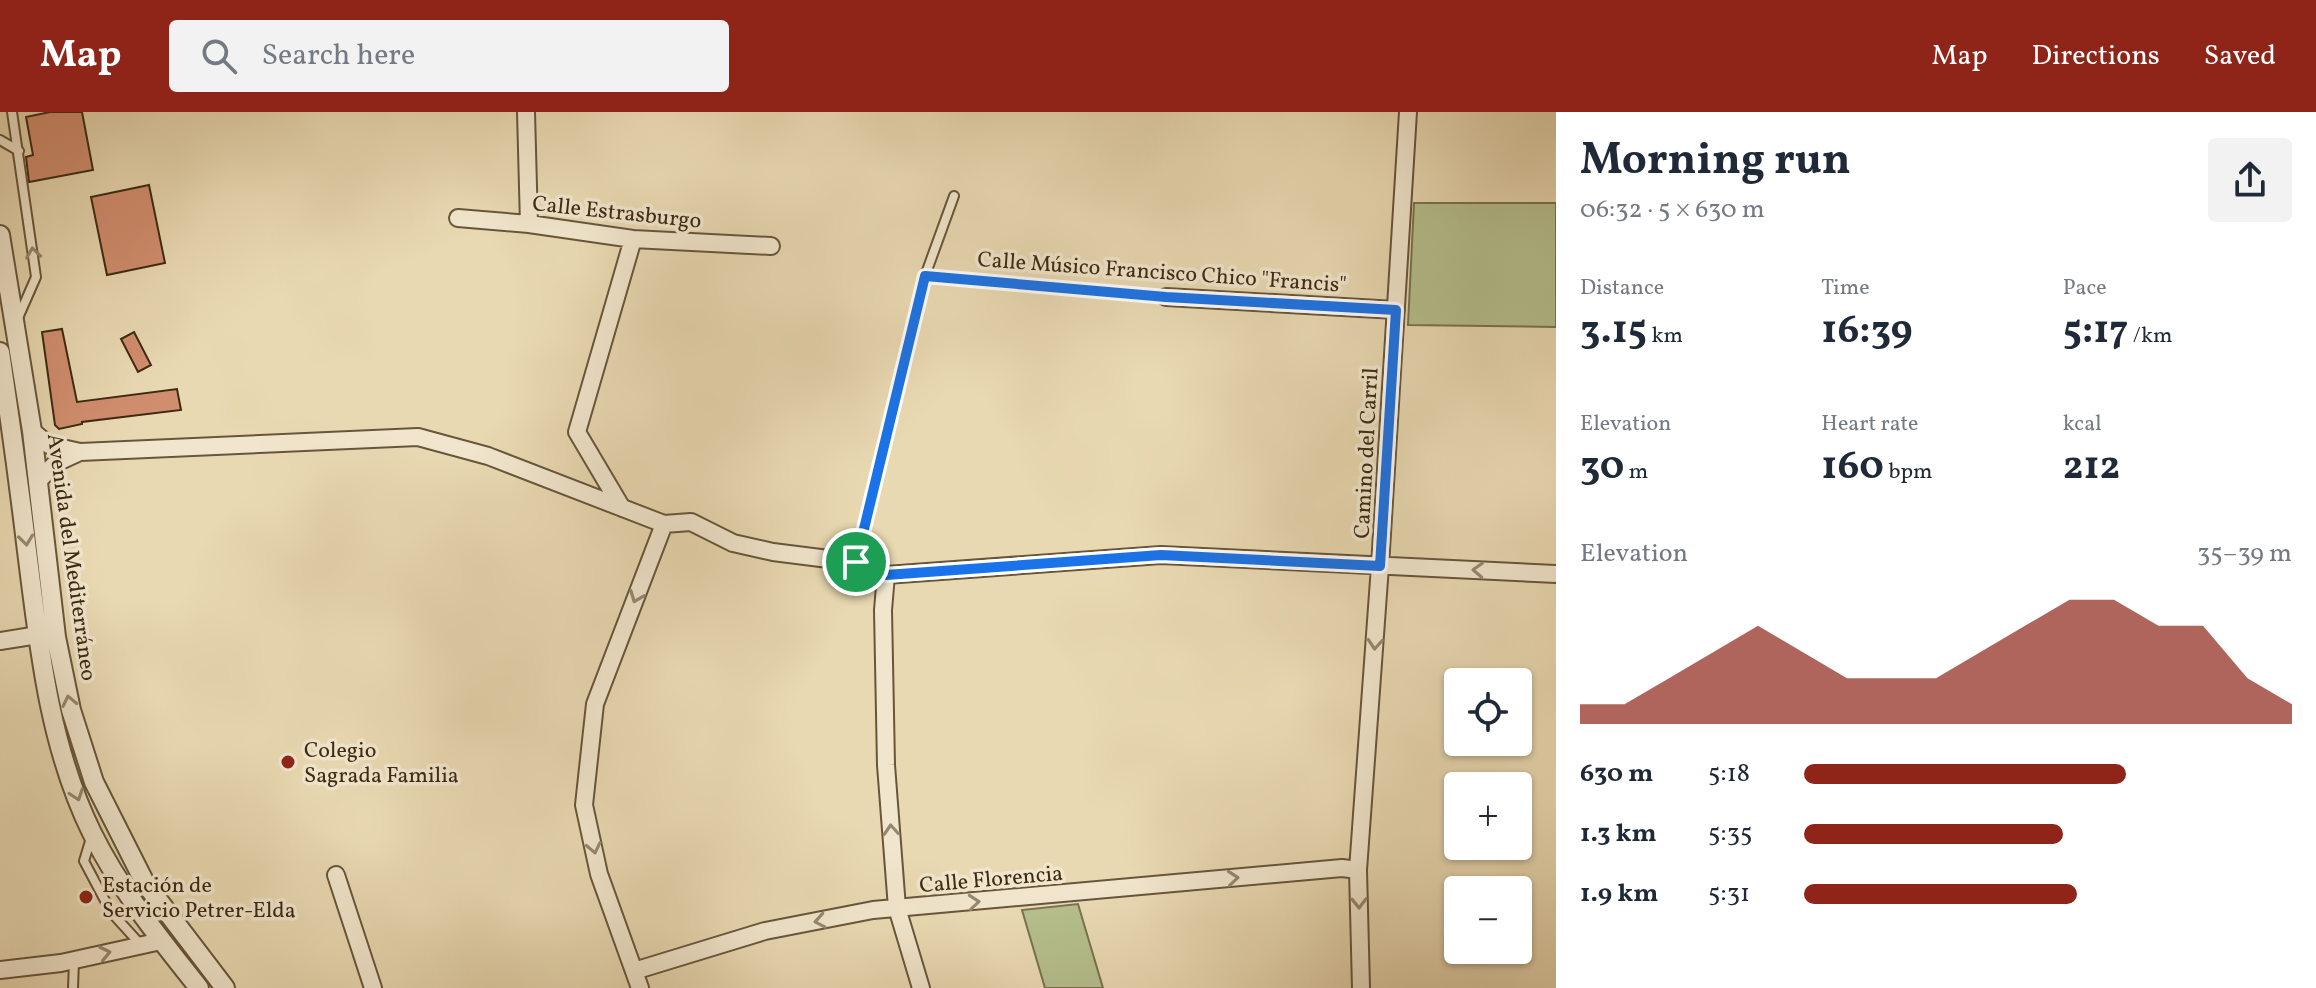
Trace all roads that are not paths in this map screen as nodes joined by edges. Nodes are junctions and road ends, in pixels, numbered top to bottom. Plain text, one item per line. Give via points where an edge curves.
1 (12, 112) edge
2 (526, 112) edge
3 (1408, 112) edge
4 (0, 140) edge
5 (19, 151) junction
6 (954, 196) dead end
7 (458, 218) dead end
8 (529, 224) junction
9 (0, 235) edge
10 (633, 239) junction
11 (771, 246) dead end
12 (925, 276) junction
13 (1166, 297) joint
14 (1396, 310) junction
15 (14, 326) junction
16 (0, 352) edge
17 (32, 431) junction
18 (80, 452) junction
19 (38, 481) junction
20 (622, 508) junction
21 (664, 524) junction
22 (856, 562) junction
23 (1380, 566) junction
24 (1556, 574) edge
25 (886, 575) junction
26 (38, 635) junction
27 (0, 641) edge
28 (92, 833) junction
29 (1358, 870) junction
30 (336, 875) dead end
31 (897, 908) junction
32 (161, 941) junction
33 (142, 945) junction
34 (75, 960) junction
35 (0, 970) edge
36 (634, 971) junction
37 (73, 988) edge
38 (199, 988) edge
39 (225, 988) edge
40 (373, 988) edge
41 (640, 988) edge
42 (921, 988) edge
43 (1361, 988) edge

1 - 5 lane
2 - 8 street
3 - 14 street, Camino del Carril
4 - 5 lane
15 -> 5 lane via 36,277
6 - 12 lane
7 - 8 street, Calle Estrasburgo
8 - 10 street, Calle Estrasburgo
9 - 15 street, Avenida del Mediterráneo
10 - 11 street, Calle Estrasburgo
10 - 20 street via 577,432
12 - 13 lane, Calle Músico Francisco Chico "Francis"
12 - 22 lane
13 - 14 street, Calle Músico Francisco Chico "Francis"
14 - 23 street, Camino del Carril
15 - 17 street, Avenida del Mediterráneo
16 -> 26 street, Avenida del Mediterráneo
17 - 18 street via 49,445
17 - 19 street, Avenida del Mediterráneo
18 - 19 street via 56,463
18 - 20 street via 418,437 488,456
39 -> 19 street, Avenida del Mediterráneo via 145,883 94,782 56,637
20 - 21 street
21 - 22 street via 691,522 733,543
21 -> 36 street via 595,704 584,805 599,874
22 - 25 street
24 -> 23 street
23 - 25 street via 1161,555
23 -> 29 street, Camino del Carril
31 -> 25 street via 886,765
26 - 27 street
26 -> 28 street, Avenida del Mediterráneo via 56,729
28 - 32 street, Avenida del Mediterráneo
28 - 33 lane via 84,861 111,912
31 -> 29 street, Calle Florencia
29 -> 43 street, Camino del Carril
30 - 40 street
31 -> 36 street, Calle Florencia via 765,931
31 - 42 street
32 - 33 street
32 - 38 street, Avenida del Mediterráneo
34 -> 33 street
34 - 35 street
34 - 37 lane
36 - 41 street

